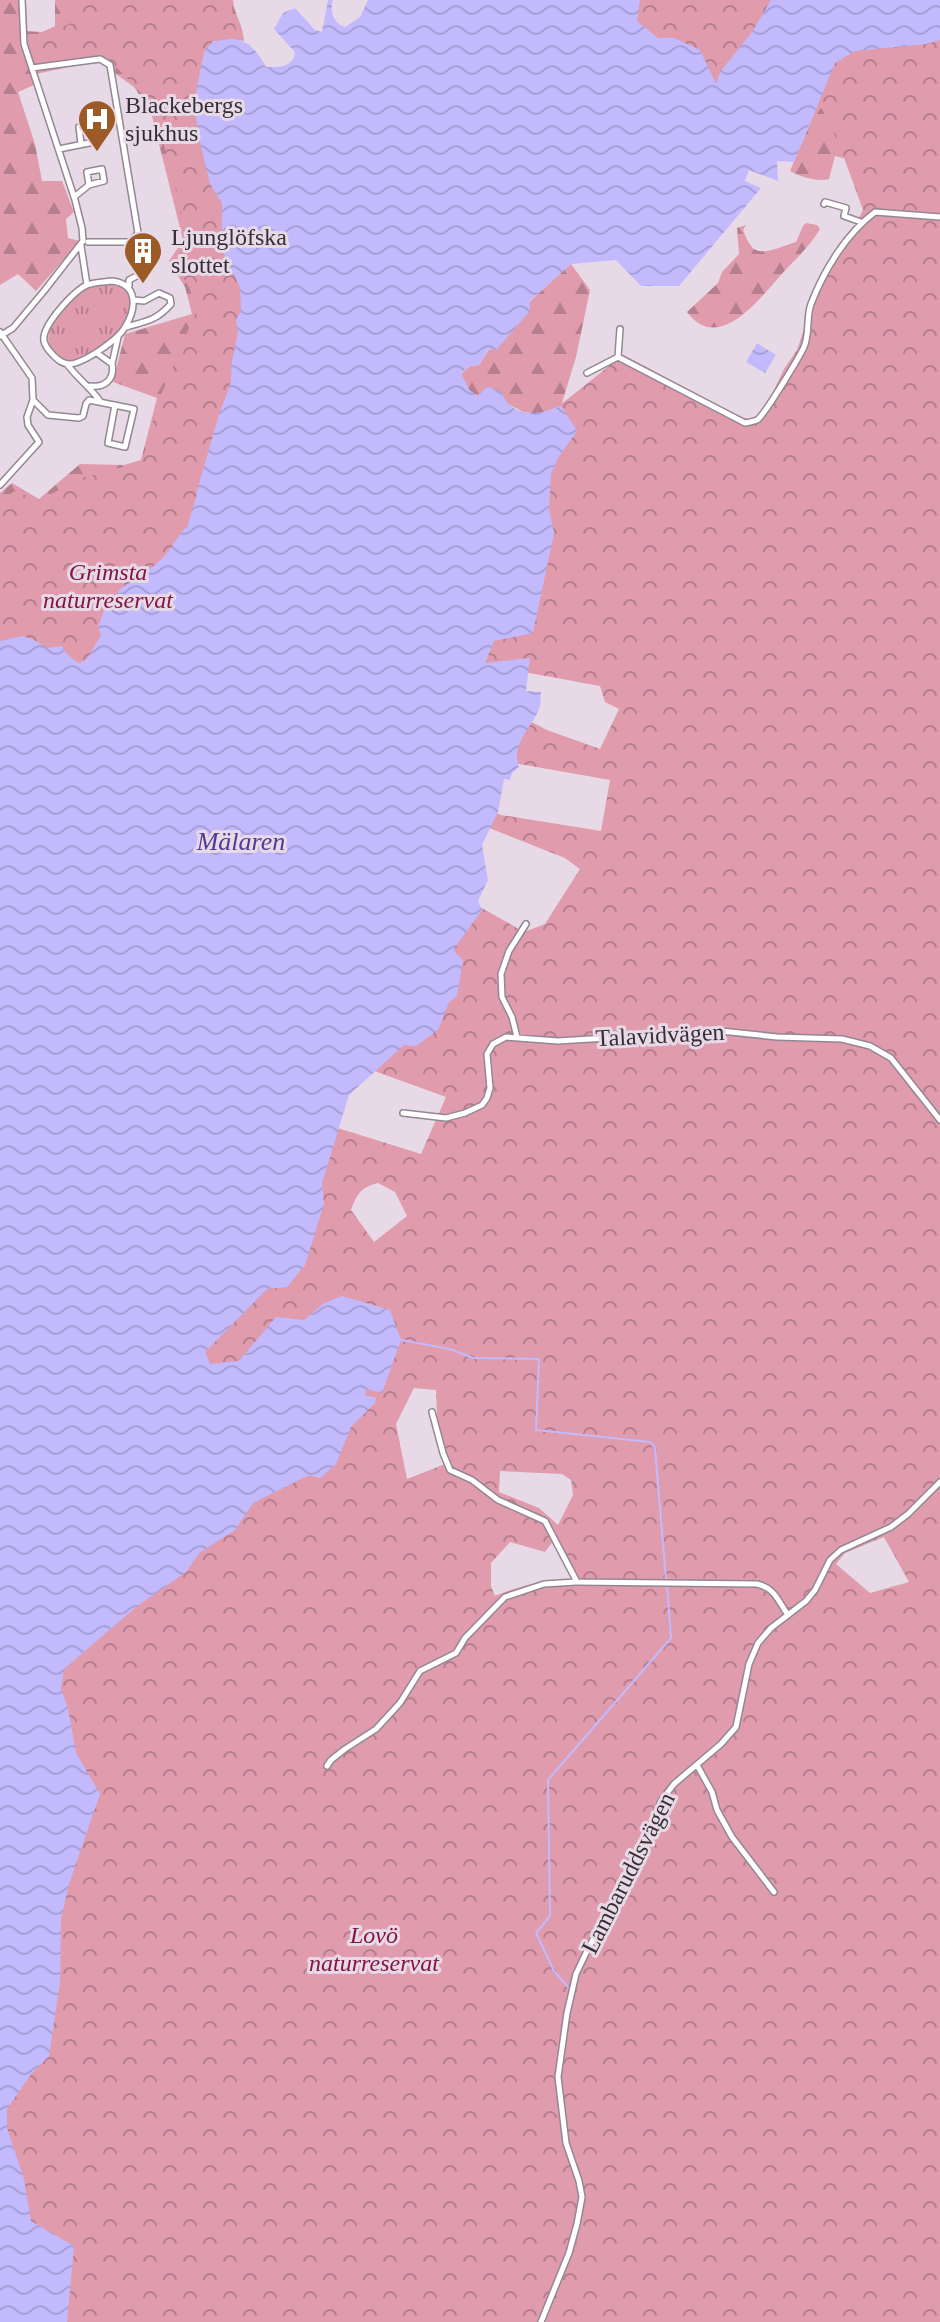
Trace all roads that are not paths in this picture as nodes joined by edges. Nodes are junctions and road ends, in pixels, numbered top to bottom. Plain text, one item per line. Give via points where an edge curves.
1 (22, 0) edge
2 (32, 68) junction
3 (81, 144) junction
4 (59, 149) junction
5 (89, 185) dead end
6 (74, 197) junction
7 (824, 204) dead end
8 (940, 217) edge
9 (862, 222) junction
10 (84, 243) junction
11 (150, 269) dead end
12 (87, 285) junction
13 (129, 287) junction
14 (134, 300) junction
15 (126, 327) junction
16 (620, 329) dead end
17 (1, 334) edge
18 (119, 335) junction
19 (97, 353) junction
20 (618, 357) junction
21 (67, 364) junction
22 (112, 364) junction
23 (587, 373) dead end
24 (90, 386) junction
25 (33, 400) junction
26 (101, 401) junction
27 (115, 405) junction
28 (0, 485) edge
29 (526, 924) dead end
30 (517, 1037) junction
31 (403, 1113) dead end
32 (940, 1120) edge
33 (432, 1412) dead end
34 (940, 1482) edge
35 (577, 1582) junction
36 (788, 1615) junction
37 (697, 1765) junction
38 (327, 1766) dead end
39 (774, 1892) dead end
40 (541, 2322) edge

1 - 2 street via 24,44
2 - 4 street
2 - 10 street via 100,59 110,65 138,233 131,242
3 - 3 street via 99,141 96,124 79,127
3 - 4 street
4 - 6 street
5 - 6 street
6 - 10 street
7 - 9 street via 846,208 844,216
8 - 9 street via 875,212
9 - 20 street via 827,270 809,307 804,347 757,419 745,423
10 - 12 street
10 - 17 street via 13,328
11 - 13 street via 129,280
12 - 13 street via 112,281
12 - 21 street via 45,330 46,347
13 - 14 street
14 - 15 street
14 - 15 street via 159,293 171,304 162,315
15 - 18 street
16 - 20 street
17 - 25 street via 32,378
18 - 19 street
18 - 22 street
19 - 21 street
19 - 22 street
20 - 23 street
21 - 24 street
22 - 24 street via 109,381
24 - 26 street
25 - 26 street via 48,415 79,418 89,400
25 - 28 street via 28,425 39,442
26 - 27 street
27 - 27 street via 108,443 125,447 134,409
29 - 30 street via 501,974 502,997
30 - 31 street via 499,1039 489,1049 489,1093 482,1105 446,1118
30 - 32 street, Talavidvägen via 558,1041 721,1031 858,1041 891,1058
33 - 35 street via 450,1470 545,1521
34 - 36 street, Lambaruddsvägen via 891,1527 841,1550 815,1590
35 - 36 street via 757,1584 774,1592
35 - 38 street via 544,1584 505,1597 456,1653 420,1671 376,1729
36 - 37 street, Lambaruddsvägen via 758,1643 736,1727
37 - 39 street via 732,1837
37 - 40 street, Lambaruddsvägen via 661,1801 576,1974 558,2077 566,2143 582,2197 569,2253

